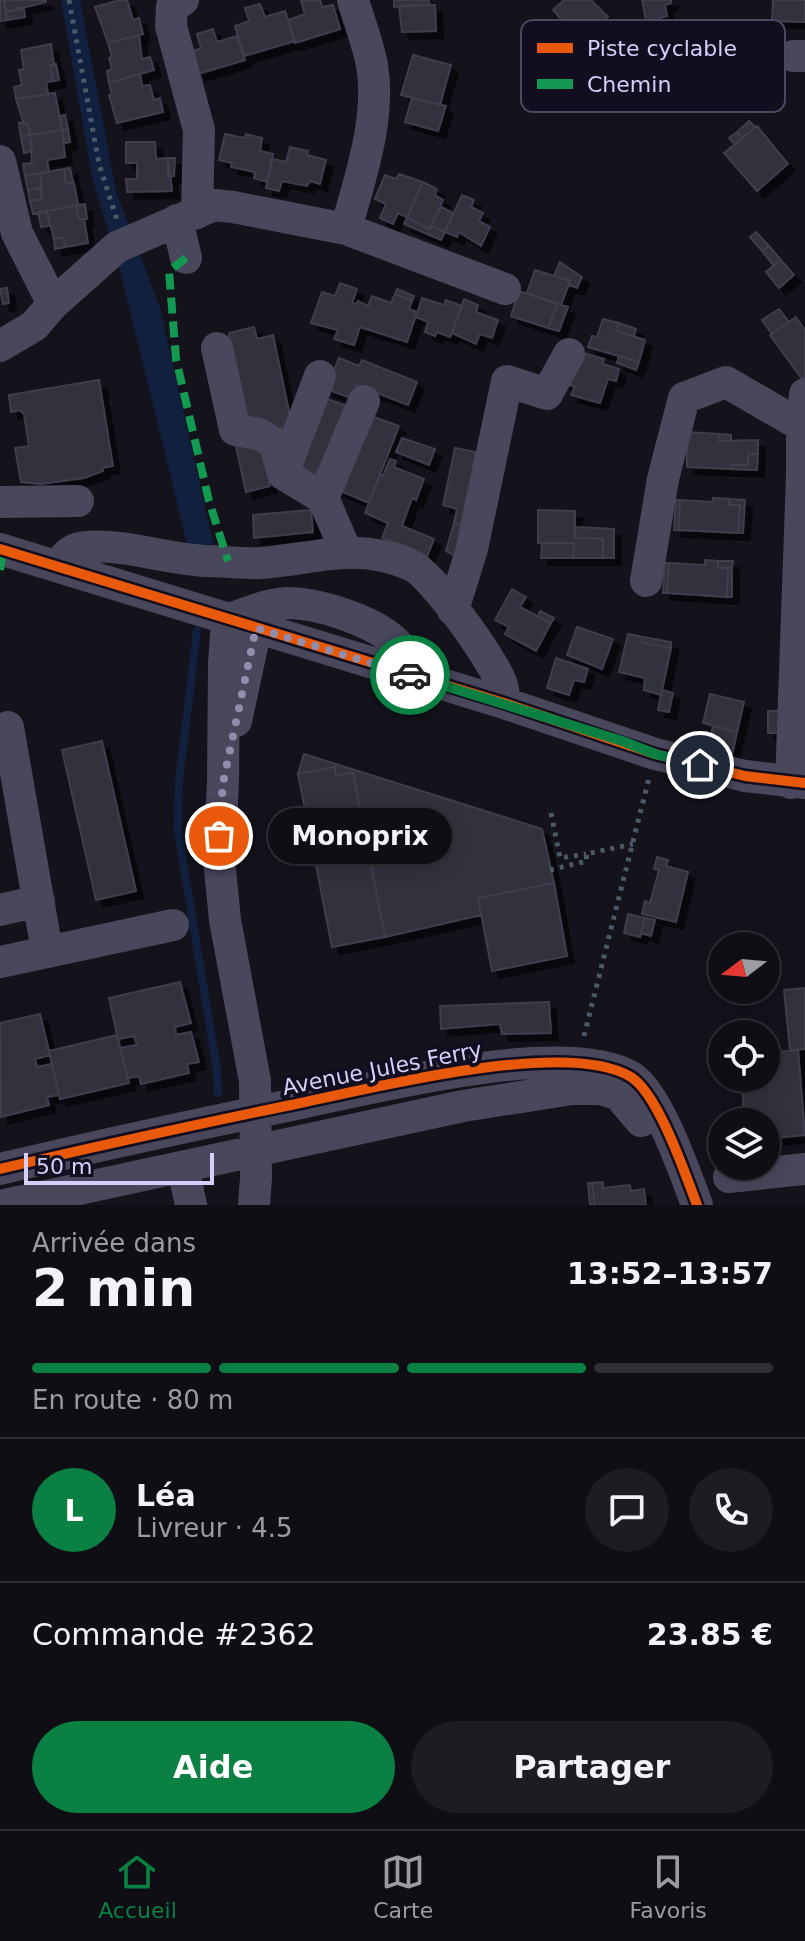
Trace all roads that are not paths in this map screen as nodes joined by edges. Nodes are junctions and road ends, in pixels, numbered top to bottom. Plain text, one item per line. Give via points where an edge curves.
1 (183, 0) edge
2 (353, 0) edge
3 (0, 161) edge
4 (187, 217) junction
5 (346, 229) junction
6 (186, 258) dead end
7 (505, 289) dead end
8 (53, 304) junction
9 (0, 346) edge
10 (217, 348) dead end
11 (569, 354) dead end
12 (320, 376) dead end
13 (364, 401) dead end
14 (803, 410) edge
15 (283, 474) junction
16 (323, 498) junction
17 (78, 501) dead end
18 (0, 502) edge
19 (346, 551) junction
20 (1, 556) edge
21 (58, 566) junction
22 (646, 581) dead end
23 (453, 610) junction
24 (242, 624) junction
25 (504, 703) junction
26 (8, 727) dead end
27 (798, 783) edge
28 (39, 901) junction
29 (0, 910) edge
30 (173, 925) dead end
31 (47, 951) junction
32 (0, 962) edge
33 (255, 1112) junction
34 (256, 1150) junction
35 (183, 1168) junction
36 (0, 1169) edge
37 (805, 1169) edge
38 (780, 1172) edge
39 (5, 1205) edge
40 (191, 1205) edge
41 (254, 1205) edge
42 (694, 1205) edge

1 - 4 street via 172,7 171,26 199,130
2 - 5 street via 372,67 372,113
3 - 8 street via 17,233
4 - 5 street via 214,205
4 - 6 street
4 - 8 street via 117,247
5 - 7 street
8 - 9 street via 34,326
10 - 15 street via 235,430 259,434 275,444
11 - 23 street via 547,394 507,381 472,549
12 - 15 street
13 - 16 street
14 - 22 street via 726,382 684,398 663,479
14 - 27 street
15 - 16 street
16 - 19 street
17 - 18 street
19 - 21 street via 261,563 84,547 68,551
19 - 23 street via 380,554 414,567
20 - 21 street
21 - 24 street
23 - 25 street via 503,686
24 - 25 street
24 - 33 street via 219,859 255,1081
25 - 27 street via 655,754
26 - 28 street
28 - 29 street
28 - 31 street
30 - 31 street
31 - 32 street
33 - 34 street
33 - 36 street, Avenue Jules Ferry
33 - 42 street, Avenue Jules Ferry via 450,1072 551,1063 606,1067 633,1078 646,1091 679,1156
34 - 35 street, Avenue Jules Ferry
34 - 41 street
34 - 42 street, Avenue Jules Ferry via 463,1106 600,1089 618,1094 633,1109
35 - 39 street, Avenue Jules Ferry
35 - 40 street
37 - 38 street

